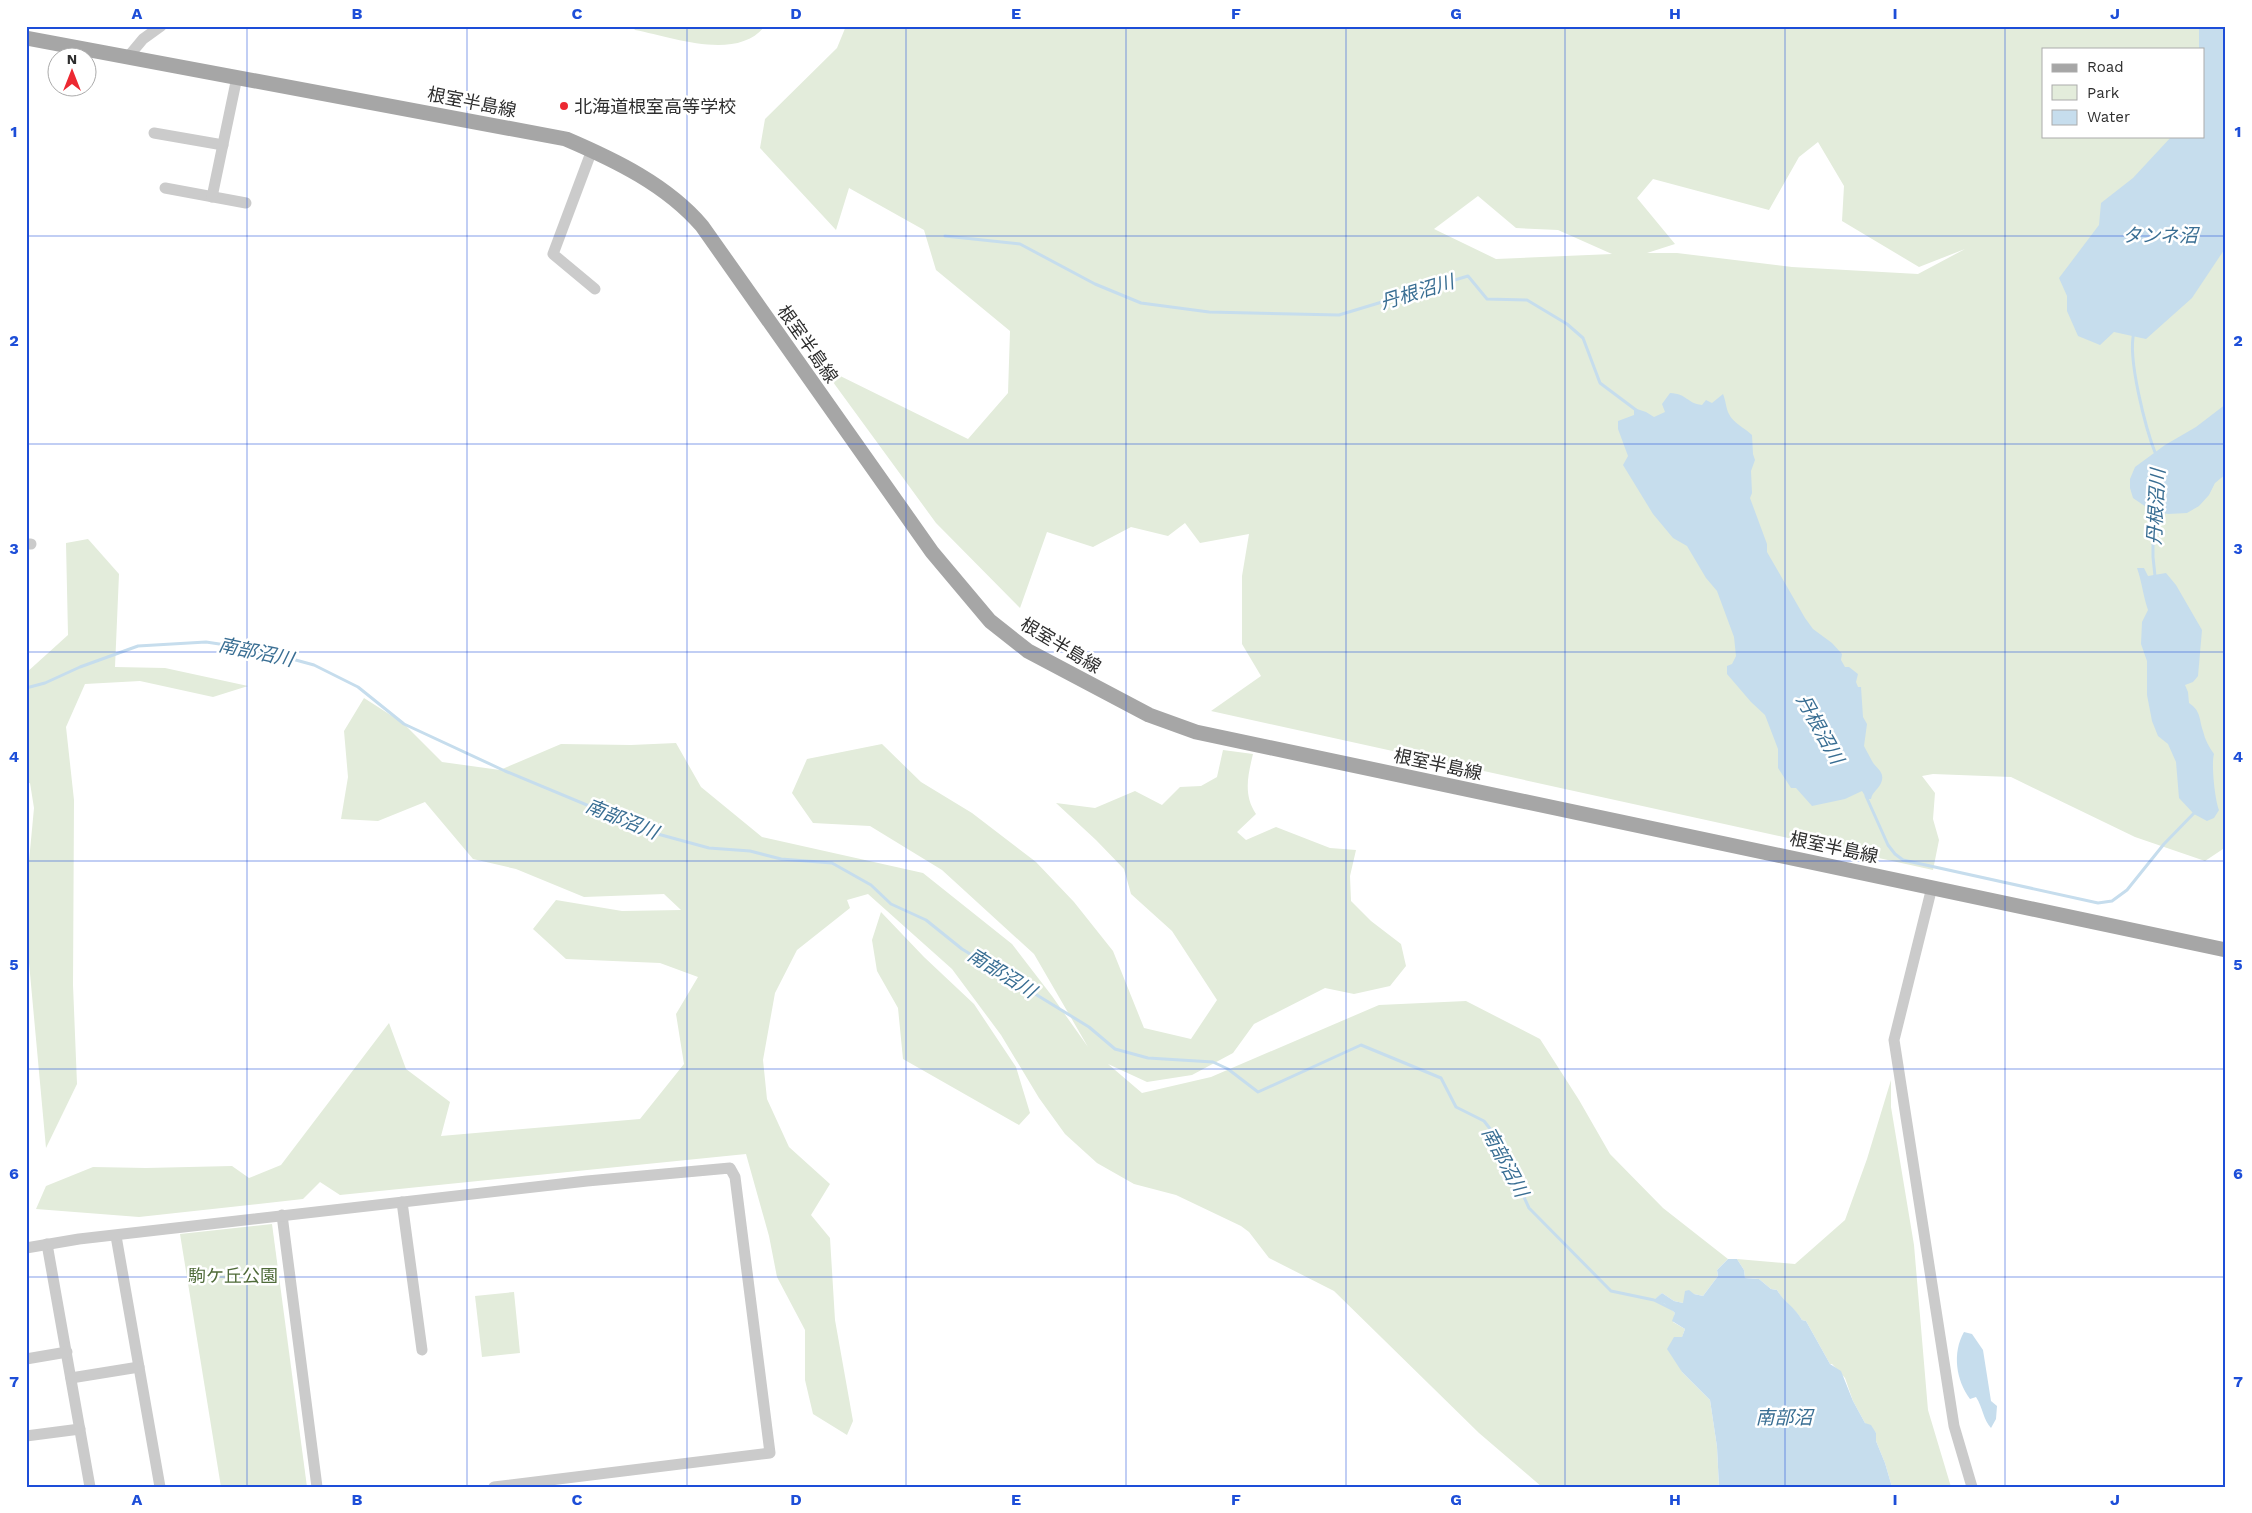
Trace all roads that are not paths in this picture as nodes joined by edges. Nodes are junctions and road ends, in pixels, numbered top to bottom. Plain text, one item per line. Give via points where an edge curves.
1 (161, 26) edge
2 (26, 38) edge
3 (128, 57) junction
4 (237, 77) junction
5 (154, 132) dead end
6 (223, 145) junction
7 (592, 150) junction
8 (165, 188) dead end
9 (212, 197) junction
10 (246, 203) dead end
11 (595, 289) dead end
12 (1932, 887) junction
13 (2226, 950) edge
14 (402, 1202) junction
15 (282, 1215) junction
16 (116, 1236) junction
17 (47, 1244) junction
18 (26, 1248) edge
19 (422, 1350) dead end
20 (67, 1352) junction
21 (26, 1359) edge
22 (139, 1367) junction
23 (71, 1378) junction
24 (80, 1429) junction
25 (26, 1436) edge
26 (90, 1487) edge
27 (160, 1487) edge
28 (317, 1487) edge
29 (494, 1487) edge
30 (1972, 1487) edge

1 - 3 street via 143,39
2 - 3 main road, 根室半島線
3 - 4 main road, 根室半島線
4 - 6 street
4 - 7 main road, 根室半島線 via 566,139
5 - 6 street
6 - 9 street
7 - 11 street via 553,254
7 - 12 main road, 根室半島線 via 637,173 696,219 932,552 990,621 1028,651 1149,716 1196,732
8 - 9 street
9 - 10 street
12 - 13 main road, 根室半島線
12 - 30 street via 1894,1040 1954,1426
14 - 15 street
14 - 19 street
14 - 29 street via 725,1168 730,1168 735,1177 770,1453
15 - 16 street
15 - 28 street
16 - 17 street
16 - 22 street
17 - 18 street
17 - 20 street
20 - 21 street
20 - 23 street
22 - 23 street
22 - 27 street
23 - 24 street
24 - 25 street
24 - 26 street

